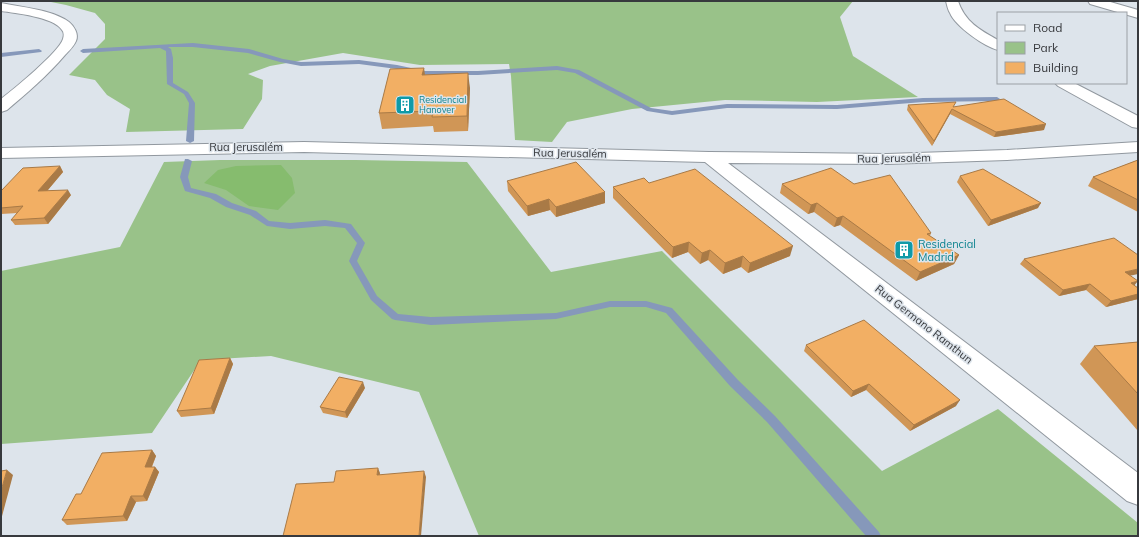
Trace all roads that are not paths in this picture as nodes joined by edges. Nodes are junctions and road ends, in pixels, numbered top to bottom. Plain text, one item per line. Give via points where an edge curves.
1 (952, 1) edge
2 (1094, 1) edge
3 (1, 6) edge
4 (1138, 14) edge
5 (997, 45) edge
6 (1065, 84) edge
7 (1, 107) edge
8 (1138, 123) edge
9 (1138, 147) edge
10 (1, 153) edge
11 (709, 156) junction
12 (1138, 490) edge

1 - 5 street via 956,14 974,32
2 - 4 street
3 - 7 street via 42,16 62,23 70,30 70,40 58,56
6 - 8 street
9 - 11 street, Rua Jerusalém via 941,158 824,159
10 - 11 street, Rua Jerusalém via 304,147
11 - 12 street, Rua Germano Ramthun

